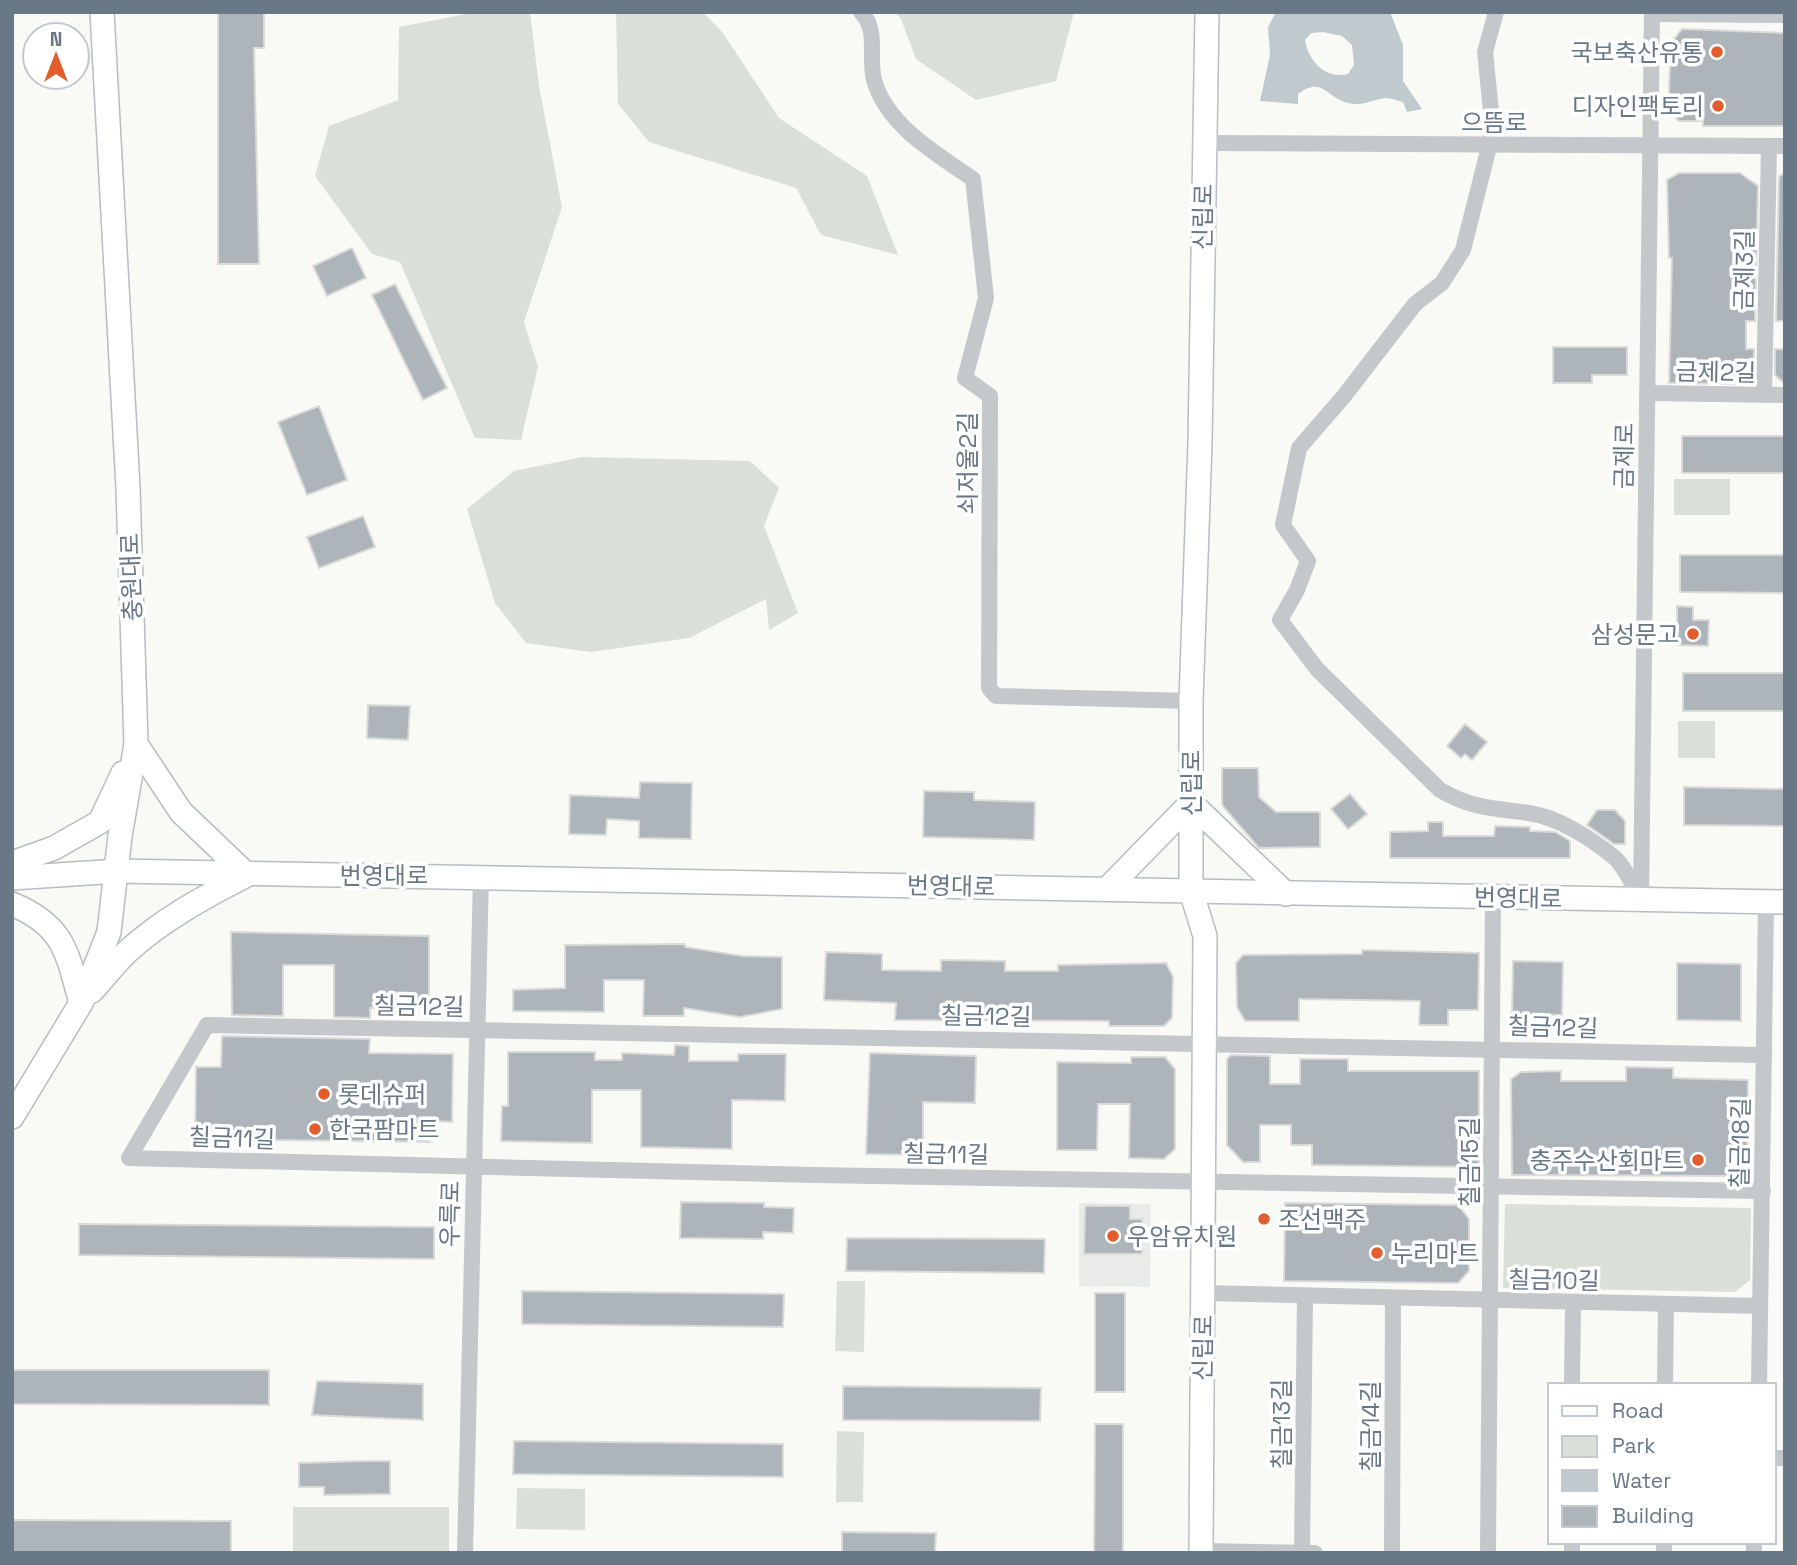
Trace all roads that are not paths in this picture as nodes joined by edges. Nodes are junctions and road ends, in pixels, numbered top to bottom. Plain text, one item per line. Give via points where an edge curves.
1 (102, 12) edge
2 (861, 12) edge
3 (1207, 12) edge
4 (1496, 12) edge
5 (1652, 13) edge
6 (1776, 14) edge
7 (1203, 143) junction
8 (1491, 145) junction
9 (1650, 146) junction
10 (1777, 146) edge
11 (1647, 393) junction
12 (1764, 395) junction
13 (1785, 395) edge
14 (1191, 701) junction
15 (135, 744) junction
16 (1191, 803) junction
17 (12, 863) edge
18 (118, 871) junction
19 (247, 875) junction
20 (481, 876) junction
21 (12, 878) edge
22 (1107, 889) junction
23 (1191, 891) junction
24 (1286, 894) junction
25 (1493, 898) junction
26 (1641, 900) junction
27 (1775, 902) edge
28 (12, 904) edge
29 (81, 1003) junction
30 (476, 1029) junction
31 (1205, 1042) junction
32 (1492, 1048) junction
33 (1764, 1055) junction
34 (12, 1116) edge
35 (129, 1158) joint
36 (474, 1167) junction
37 (1205, 1182) junction
38 (1492, 1186) junction
39 (1763, 1191) junction
40 (1204, 1293) junction
41 (1305, 1296) junction
42 (1393, 1298) junction
43 (1491, 1302) junction
44 (1573, 1304) junction
45 (1666, 1305) junction
46 (1760, 1306) junction
47 (1572, 1383) edge
48 (1665, 1383) edge
49 (1759, 1383) edge
50 (1201, 1552) edge
51 (1302, 1552) edge
52 (465, 1553) edge
53 (1315, 1553) edge
54 (1392, 1553) edge
55 (1488, 1553) edge

1 - 15 street, 충원대로 via 128,488
2 - 14 street, 쇠저울2길 via 869,21 874,81 890,109 911,135 973,179 986,298 965,378 990,396 989,688 996,696
3 - 7 street, 신립로
4 - 8 street via 1485,52
5 - 6 street
5 - 9 street, 금제로
7 - 8 street, 으뜸로
7 - 14 street, 신립로
8 - 9 street, 으뜸로
8 - 26 street via 1463,250 1442,283 1415,304 1299,448 1283,525 1308,561 1280,620 1317,669 1440,790 1497,811 1554,819 1616,860
9 - 10 street, 으뜸로
9 - 11 street, 금제로
10 - 12 street, 금제3길
11 - 12 street, 금제2길
11 - 26 street, 금제로
12 - 13 street, 금제2길
14 - 16 street, 신립로
15 - 17 street via 100,822 54,848
15 - 18 street, 충원대로
15 - 19 street via 181,812
16 - 22 street
16 - 23 street, 신립로
16 - 24 street
18 - 19 street, 번영대로
18 - 21 street, 번영대로
18 - 29 street, 충원대로 via 108,932
19 - 20 street, 번영대로
19 - 29 street via 204,898 128,951
20 - 22 street, 번영대로
20 - 30 street, 우륵로
22 - 23 street, 번영대로
23 - 24 street, 번영대로
23 - 31 street, 신립로 via 1205,936
24 - 25 street, 번영대로
25 - 26 street, 번영대로
25 - 32 street, 칠금15길
26 - 27 street, 번영대로
27 - 33 street, 칠금18길
28 - 29 street via 35,914 64,942
29 - 34 street, 충원대로
30 - 31 street, 칠금12길
30 - 35 street, 칠금12길 via 207,1026
30 - 36 street, 우륵로
31 - 32 street, 칠금12길
31 - 37 street, 신립로
32 - 33 street, 칠금12길
32 - 38 street, 칠금15길
33 - 39 street, 칠금18길
35 - 36 street, 칠금11길
36 - 37 street, 칠금11길
36 - 52 street, 우륵로
37 - 38 street, 칠금11길
37 - 40 street, 신립로
38 - 39 street, 칠금11길
38 - 43 street, 칠금15길
39 - 46 street, 칠금18길
40 - 41 street, 칠금10길
40 - 50 street, 신립로
41 - 42 street, 칠금10길
41 - 51 street, 칠금13길
42 - 43 street, 칠금10길
42 - 54 street, 칠금14길
43 - 44 street, 칠금10길
43 - 55 street, 칠금15길
44 - 45 street, 칠금10길
44 - 47 street
45 - 46 street, 칠금10길
45 - 48 street
46 - 49 street, 칠금18길
50 - 51 street
51 - 53 street

